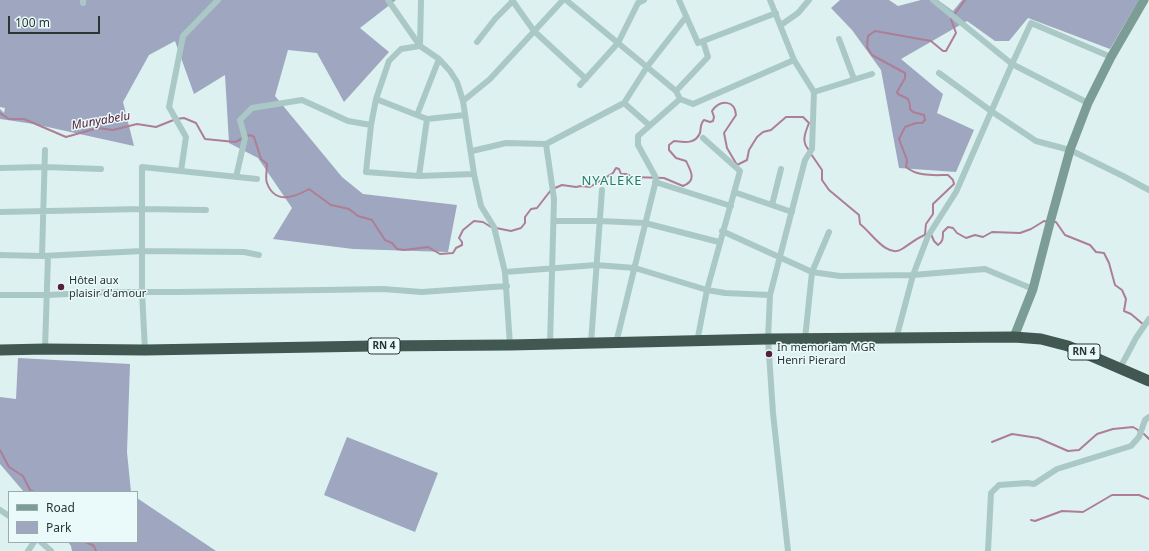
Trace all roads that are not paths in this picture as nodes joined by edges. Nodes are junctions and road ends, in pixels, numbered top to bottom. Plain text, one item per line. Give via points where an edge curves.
1 (218, 0) edge
2 (388, 0) edge
3 (421, 0) edge
4 (563, 0) edge
5 (566, 0) edge
6 (644, 0) edge
7 (678, 0) edge
8 (770, 0) edge
9 (809, 0) edge
10 (1144, 0) edge
11 (512, 1) edge
12 (935, 1) edge
13 (776, 12) junction
14 (686, 17) junction
15 (781, 25) junction
16 (534, 31) junction
17 (839, 39) dead end
18 (703, 41) junction
19 (477, 42) dead end
20 (618, 43) junction
21 (420, 46) junction
22 (1111, 57) junction
23 (439, 60) junction
24 (794, 60) junction
25 (1012, 64) junction
26 (647, 67) junction
27 (939, 73) dead end
28 (872, 74) dead end
29 (586, 79) junction
30 (854, 79) junction
31 (580, 85) dead end
32 (676, 91) junction
33 (814, 92) junction
34 (376, 99) junction
35 (680, 99) junction
36 (463, 101) junction
37 (624, 103) junction
38 (1088, 103) junction
39 (991, 111) junction
40 (417, 115) junction
41 (465, 115) junction
42 (427, 119) junction
43 (371, 124) junction
44 (649, 125) junction
45 (703, 138) dead end
46 (546, 144) junction
47 (45, 150) dead end
48 (1070, 150) junction
49 (472, 151) junction
50 (44, 167) junction
51 (0, 168) edge
52 (101, 169) dead end
53 (781, 169) dead end
54 (181, 171) junction
55 (474, 174) junction
56 (419, 176) junction
57 (236, 177) junction
58 (257, 179) dead end
59 (655, 179) junction
60 (1149, 189) edge
61 (602, 190) dead end
62 (734, 192) junction
63 (772, 205) junction
64 (730, 206) junction
65 (142, 208) junction
66 (43, 210) junction
67 (206, 210) dead end
68 (0, 212) edge
69 (792, 212) junction
70 (554, 221) junction
71 (600, 221) junction
72 (645, 223) junction
73 (722, 231) junction
74 (829, 232) dead end
75 (719, 242) junction
76 (142, 251) junction
77 (259, 254) dead end
78 (0, 255) edge
79 (45, 256) junction
80 (780, 256) junction
81 (596, 266) junction
82 (553, 268) junction
83 (635, 268) junction
84 (505, 272) junction
85 (812, 272) junction
86 (914, 275) junction
87 (507, 286) junction
88 (1033, 289) junction
89 (707, 290) junction
90 (142, 292) junction
91 (0, 295) edge
92 (47, 295) junction
93 (770, 295) junction
94 (1149, 319) edge
95 (1014, 337) junction
96 (768, 339) junction
97 (805, 339) junction
98 (896, 339) junction
99 (697, 342) junction
100 (591, 343) junction
101 (616, 343) junction
102 (550, 344) junction
103 (510, 345) junction
104 (45, 349) junction
105 (0, 350) edge
106 (145, 350) junction
107 (1120, 368) junction
108 (1149, 381) edge
109 (1149, 417) edge
110 (42, 543) edge
111 (51, 551) edge
112 (788, 551) edge
113 (988, 551) edge

1 - 54 street via 183,36 169,107 186,137
2 - 21 street
3 - 21 street
4 - 16 street
5 - 20 street
6 - 20 street via 638,3
7 - 14 street
8 - 13 street
9 - 15 street via 798,13
10 - 22 street
11 - 16 street
11 - 19 street
12 - 25 street
13 - 15 street
13 - 18 street
14 - 18 street via 698,43
14 - 26 street
15 - 24 street
16 - 29 street
16 - 36 street via 490,79
17 - 30 street
18 - 32 street via 708,57
20 - 26 street
20 - 29 street
21 - 23 street
21 - 34 street via 400,48 389,61
22 - 25 street via 1031,23
22 - 38 street
23 - 36 street via 457,82
23 - 40 street
24 - 33 street
24 - 35 street via 693,104
25 - 38 street
25 - 39 street
26 - 32 street
26 - 37 street
27 - 39 street
28 - 30 street
29 - 31 street
30 - 33 street
32 - 35 street
33 - 69 street via 812,149 805,160
34 - 40 street
34 - 43 street
35 - 44 street
36 - 41 street
37 - 44 street
37 - 46 street
38 - 48 street
39 - 48 street via 1036,141
39 - 86 street via 956,192 929,234
40 - 42 street
41 - 42 street
41 - 49 street
42 - 56 street
43 - 56 street via 366,172
43 - 57 street via 348,121 302,100 252,108 240,120 245,136
44 - 59 street via 638,136 638,145
45 - 62 street via 740,171
46 - 49 street via 506,143
46 - 70 street via 554,199
47 - 50 street
48 - 60 street
48 - 88 street
49 - 55 street
50 - 51 street
50 - 52 street
50 - 66 street
53 - 63 street
54 - 57 street
54 - 65 street via 142,167
55 - 56 street
55 - 84 street via 481,206 494,227
57 - 58 street
59 - 64 street
59 - 72 street
61 - 71 street
62 - 63 street
62 - 64 street
63 - 69 street
64 - 73 street
65 - 66 street
65 - 67 street
65 - 76 street
66 - 68 street
66 - 79 street
69 - 80 street
70 - 71 street
70 - 82 street
71 - 72 street
71 - 81 street
72 - 75 street
72 - 83 street
73 - 75 street
73 - 80 street
74 - 85 street
75 - 89 street
76 - 77 street
76 - 79 street
76 - 90 street
78 - 79 street
79 - 92 street
80 - 85 street
80 - 93 street
81 - 82 street
81 - 83 street
81 - 100 street
82 - 84 street
82 - 102 street
83 - 89 street
83 - 101 street
84 - 87 street
85 - 86 street via 840,276
85 - 97 street
86 - 88 street via 985,269
86 - 98 street
87 - 90 street via 422,292 383,289
87 - 103 street
88 - 95 street
89 - 93 street
89 - 99 street
90 - 92 street
90 - 106 street
91 - 92 street
92 - 104 street
93 - 96 street
94 - 107 street
95 - 98 highway, RN 4
95 - 107 highway, RN 4 via 1042,338
96 - 97 highway, RN 4
96 - 99 highway, RN 4
96 - 112 street
97 - 98 highway, RN 4
99 - 101 highway, RN 4
100 - 101 highway, RN 4
100 - 102 highway, RN 4
102 - 103 highway, RN 4
103 - 106 highway, RN 4
104 - 105 highway, RN 4
104 - 106 highway, RN 4
107 - 108 highway, RN 4
109 - 113 street via 1145,420 1139,437 1131,446 1057,469 1034,484 999,485 990,493
110 - 111 street

